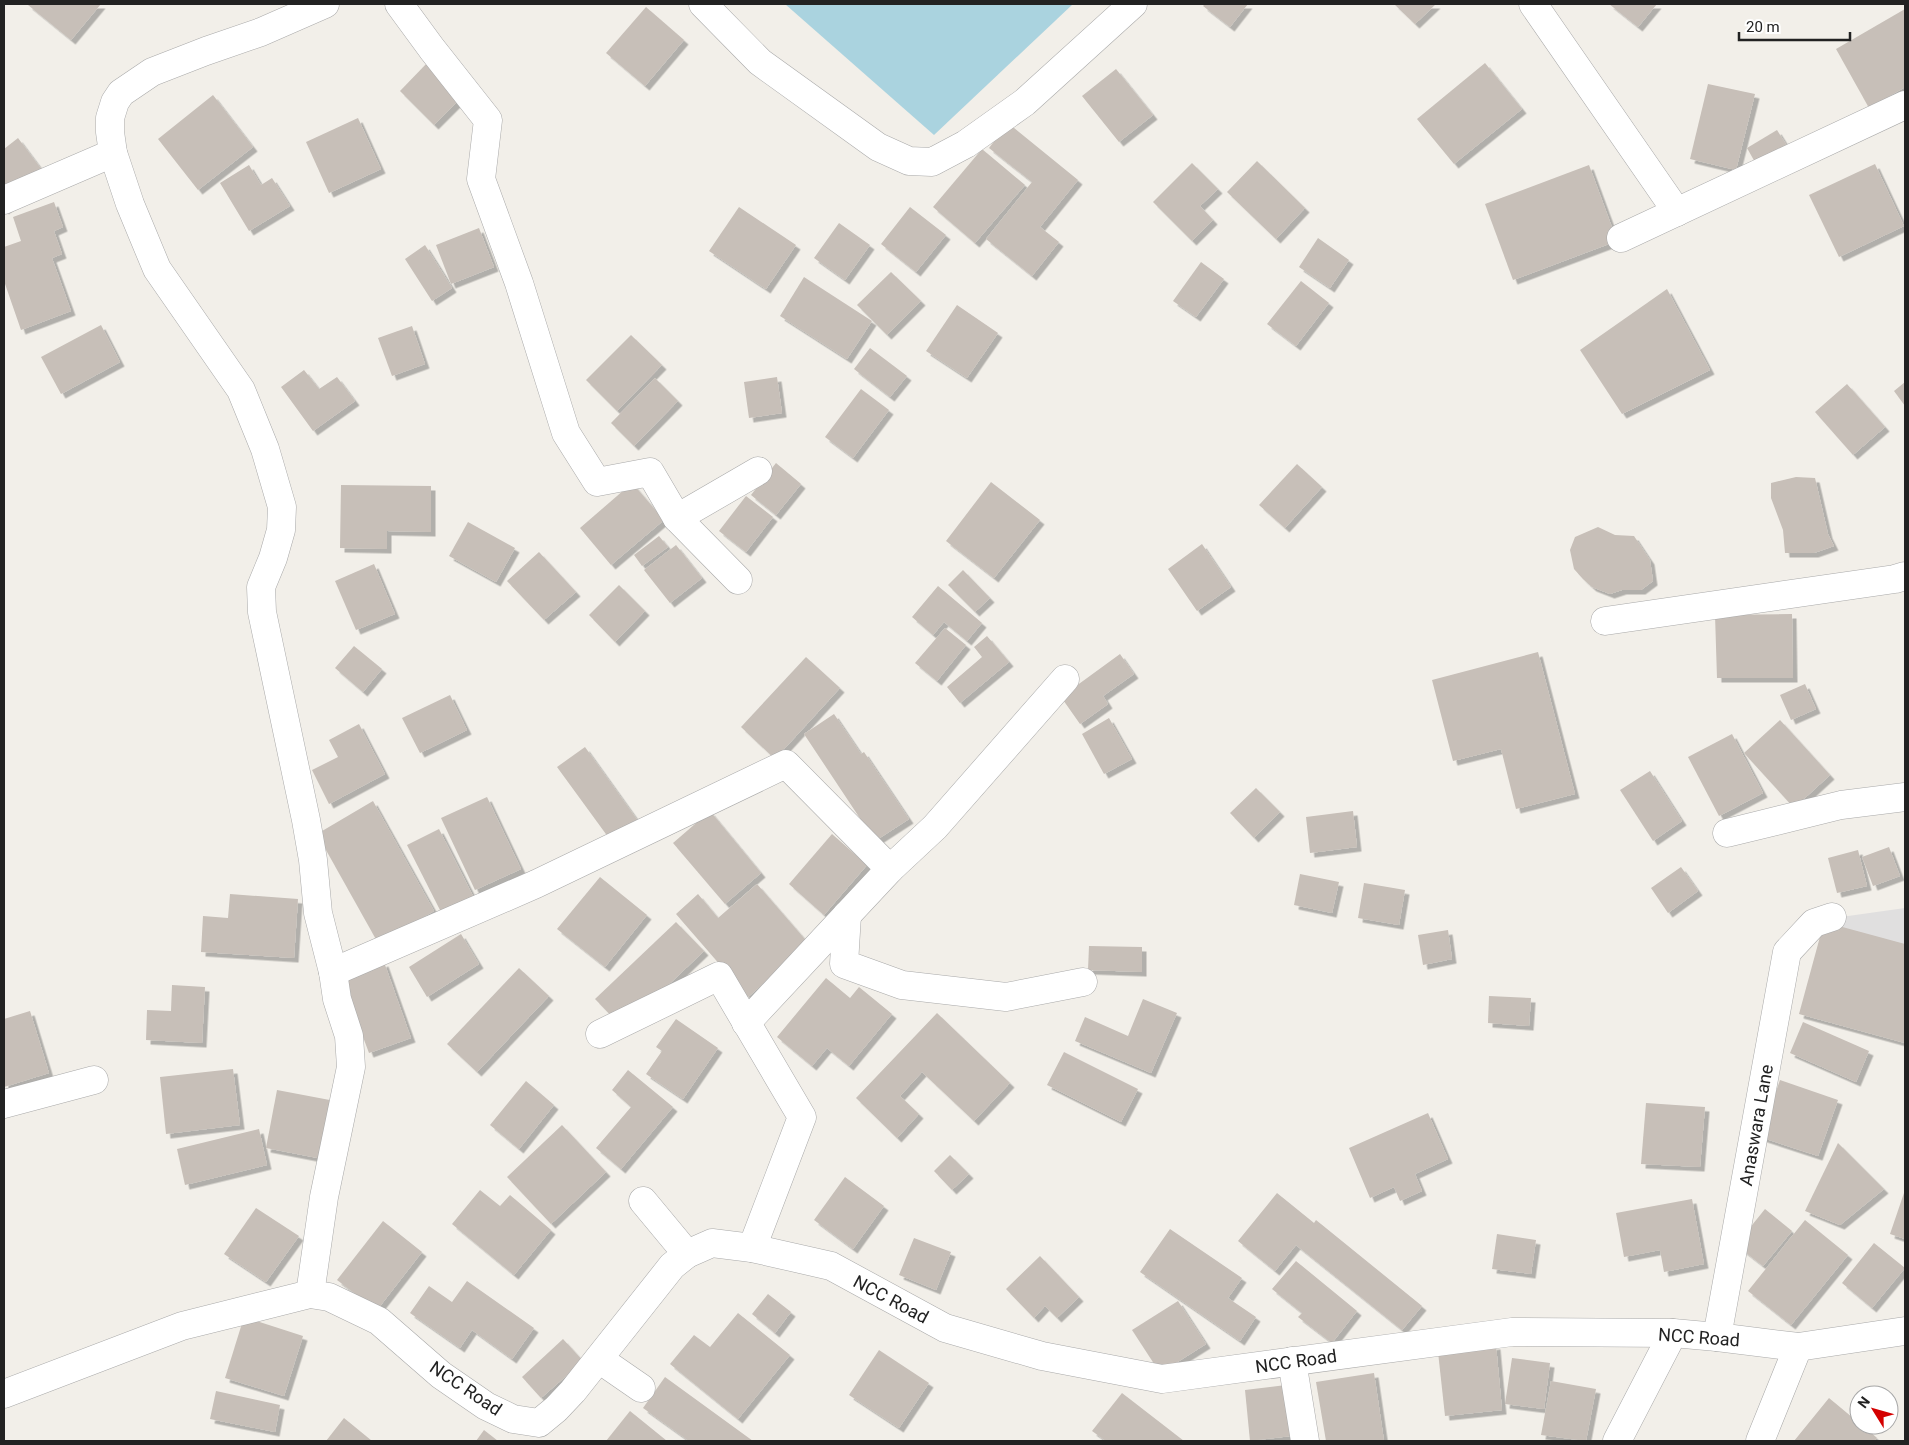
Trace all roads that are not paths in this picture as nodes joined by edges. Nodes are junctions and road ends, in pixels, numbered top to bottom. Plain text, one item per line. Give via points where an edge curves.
1 (325, 4) edge
2 (399, 4) edge
3 (703, 4) edge
4 (1133, 4) edge
5 (1533, 4) edge
6 (1905, 105) edge
7 (113, 153) junction
8 (4, 200) edge
9 (1677, 212) junction
10 (1621, 238) dead end
11 (758, 471) dead end
12 (677, 518) junction
13 (1905, 576) edge
14 (738, 580) dead end
15 (1605, 621) dead end
16 (1065, 679) dead end
17 (1905, 797) edge
18 (1727, 833) dead end
19 (890, 869) junction
20 (847, 915) junction
21 (1823, 920) dead end
22 (333, 972) junction
23 (1083, 982) dead end
24 (746, 1023) junction
25 (600, 1034) dead end
26 (94, 1080) dead end
27 (4, 1104) edge
28 (643, 1201) dead end
29 (752, 1248) junction
30 (687, 1254) junction
31 (310, 1294) junction
32 (1905, 1331) edge
33 (1673, 1334) junction
34 (1717, 1337) junction
35 (1798, 1348) junction
36 (599, 1359) junction
37 (1292, 1361) junction
38 (641, 1388) dead end
39 (4, 1394) edge
40 (545, 1432) edge
41 (1304, 1441) edge
42 (1618, 1441) edge
43 (1760, 1441) edge

1 - 7 street via 261,32 152,72 130,85 115,102 110,118
2 - 12 street via 488,120 480,179 519,283 566,434 597,482 650,472
3 - 4 street via 760,62 878,146 910,161 932,162 966,144 1025,102
5 - 9 street
6 - 9 street
7 - 8 street
7 - 22 street via 157,269 241,390 265,449 282,508 282,530 261,586 262,612 313,860 318,912
9 - 10 street
11 - 12 street
12 - 14 street
13 - 15 street
16 - 19 street via 936,827
17 - 18 street via 1841,806
19 - 20 street
19 - 22 street via 786,764 536,884
20 - 23 street via 844,964 902,985 1006,997
20 - 24 street
21 - 34 street, Anaswara Lane via 1787,952
22 - 31 street via 349,1036 351,1067 324,1197
24 - 25 street via 718,976
24 - 29 street via 802,1117
26 - 27 street
28 - 30 street
29 - 30 street, NCC Road via 712,1243
29 - 37 street, NCC Road via 831,1266 945,1328 1042,1356 1162,1380
30 - 36 street, NCC Road via 672,1266
31 - 39 street, NCC Road via 182,1326
31 - 40 street, NCC Road via 329,1296 378,1320 441,1375 486,1406
32 - 35 street, NCC Road
33 - 34 street, NCC Road
33 - 37 street, NCC Road via 1512,1332
33 - 42 street
34 - 35 street, NCC Road
35 - 43 street
36 - 38 street
36 - 40 street, NCC Road via 556,1409
37 - 41 street

